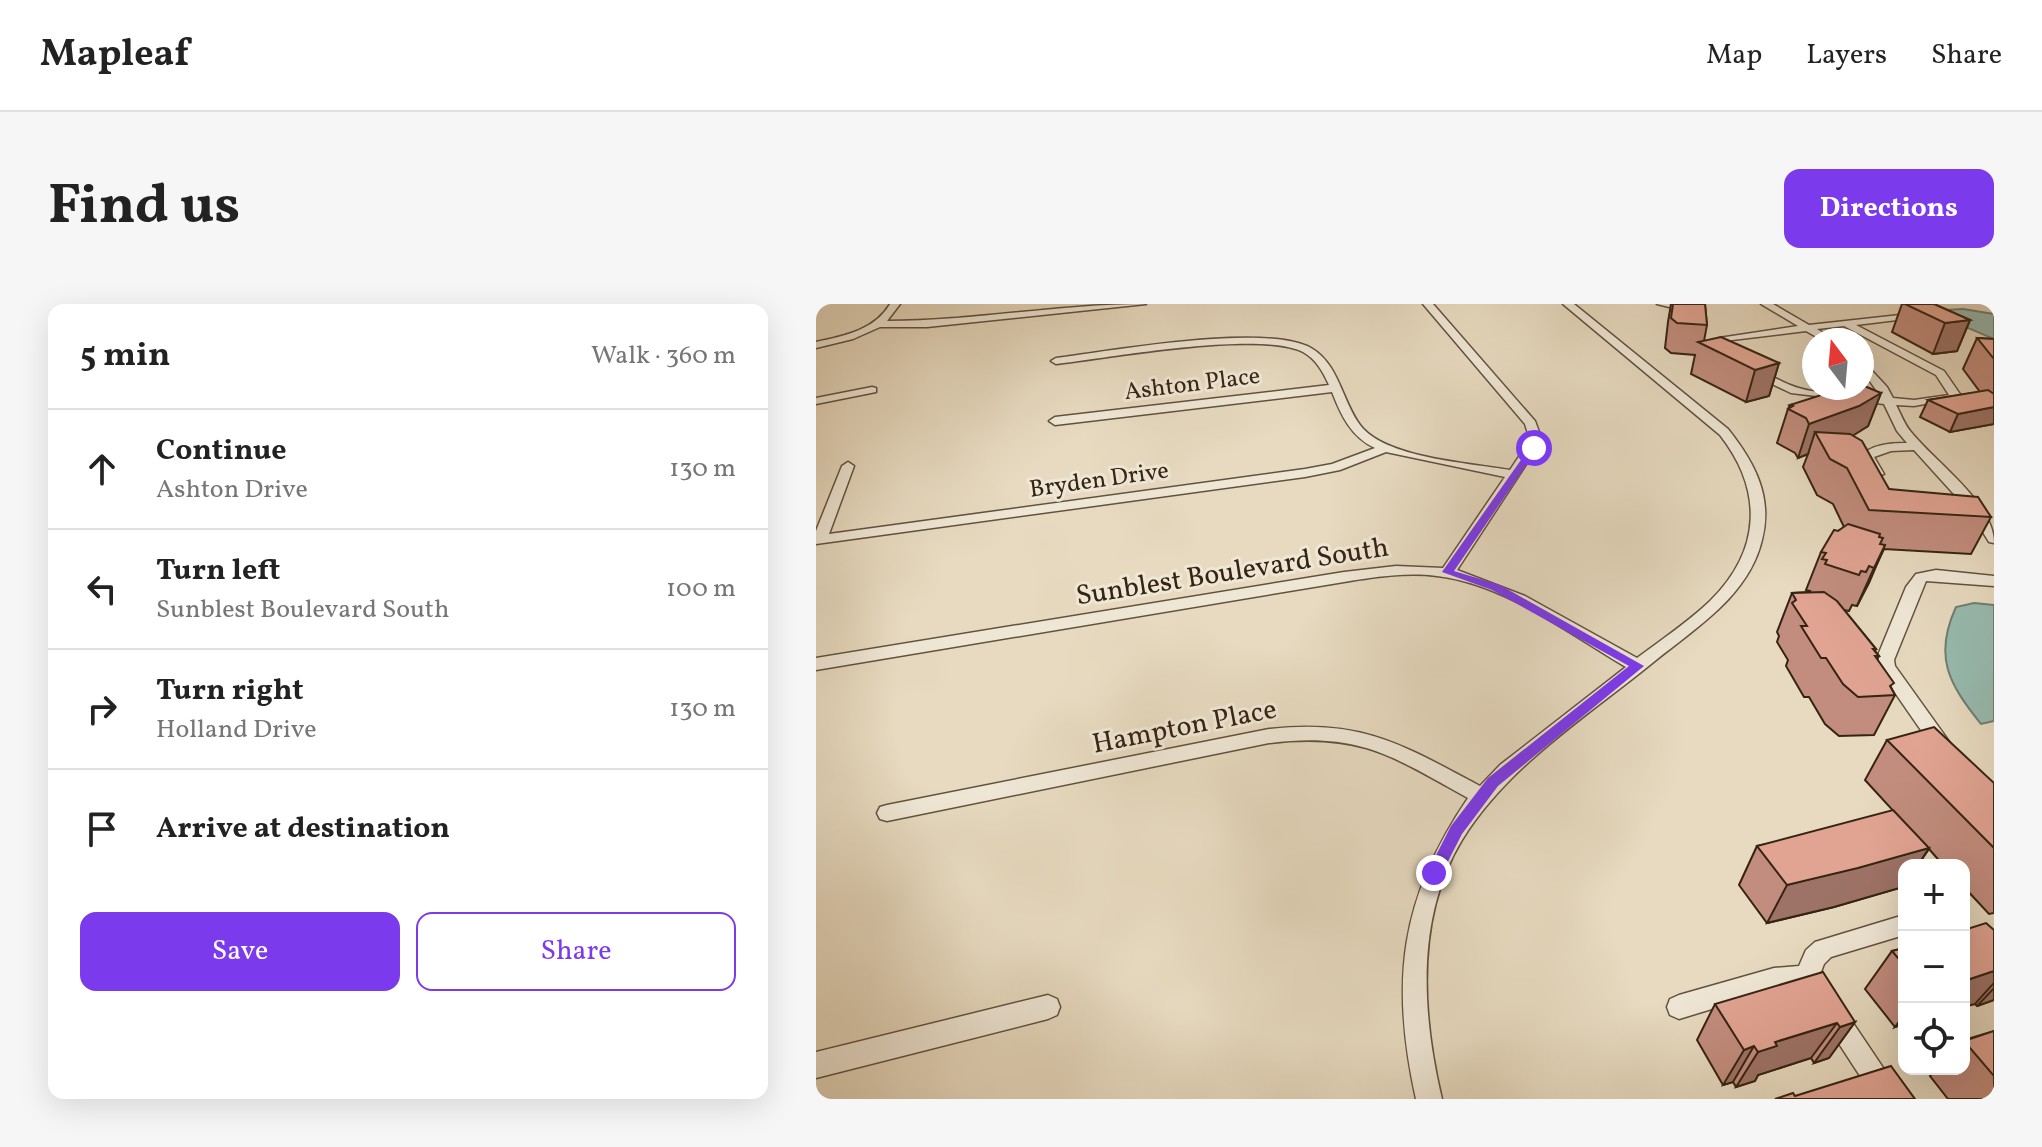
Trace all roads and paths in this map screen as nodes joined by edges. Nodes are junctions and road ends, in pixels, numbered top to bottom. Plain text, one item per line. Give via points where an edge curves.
1 (895, 304) edge
2 (1141, 304) edge
3 (1428, 304) edge
4 (1568, 304) edge
5 (1662, 304) edge
6 (1669, 304) edge
7 (1766, 304) edge
8 (1897, 317) dead end
9 (878, 324) junction
10 (1847, 324) junction
11 (1808, 328) joint
12 (1802, 329) edge
13 (816, 345) edge
14 (1056, 361) dead end
15 (1874, 375) edge
16 (1334, 388) junction
17 (872, 390) dead end
18 (1802, 392) edge
19 (1874, 400) edge
20 (816, 401) edge
21 (1889, 401) junction
22 (1055, 421) dead end
23 (1917, 446) junction
24 (1385, 448) junction
25 (848, 466) dead end
26 (1515, 475) junction
27 (1888, 489) edge
28 (818, 539) edge
29 (1994, 539) edge
30 (1448, 572) junction
31 (1994, 581) edge
32 (816, 664) edge
33 (1637, 666) junction
34 (1960, 764) edge
35 (1481, 796) junction
36 (887, 813) dead end
37 (1898, 927) edge
38 (1807, 977) junction
39 (1048, 1007) dead end
40 (1679, 1007) dead end
41 (816, 1065) edge
42 (1429, 1099) edge
43 (1891, 1099) edge

1 - 9 street
2 - 9 street
3 - 26 street via 1533,427 1534,448
4 - 33 street via 1719,427 1745,461 1758,493 1753,553 1730,590
5 - 6 street
7 - 11 street
8 - 10 street
9 - 13 street
10 - 11 street
10 - 21 street via 1940,373 1956,394 1922,402
12 - 18 street via 1722,340 1724,356
14 - 16 street via 1270,341 1312,354
15 - 21 street
16 - 22 street, Ashton Place
16 - 24 street via 1361,434
17 - 20 street
19 - 21 street
21 - 23 street
23 - 27 street via 1869,454
23 - 29 street
24 - 26 street
24 - 28 street, Bryden Drive via 1322,470
25 - 28 street
26 - 30 street
30 - 32 street, Sunblest Boulevard South via 1358,575
30 - 33 street, Sunblest Boulevard South via 1496,587
31 - 34 street via 1921,577 1885,660 1938,742
33 - 35 street
35 - 36 street, Hampton Place via 1370,739 1315,730
35 - 42 street via 1434,873 1418,938 1414,1025
37 - 38 street via 1823,949
38 - 40 street via 1774,979
38 - 43 street
39 - 41 street

